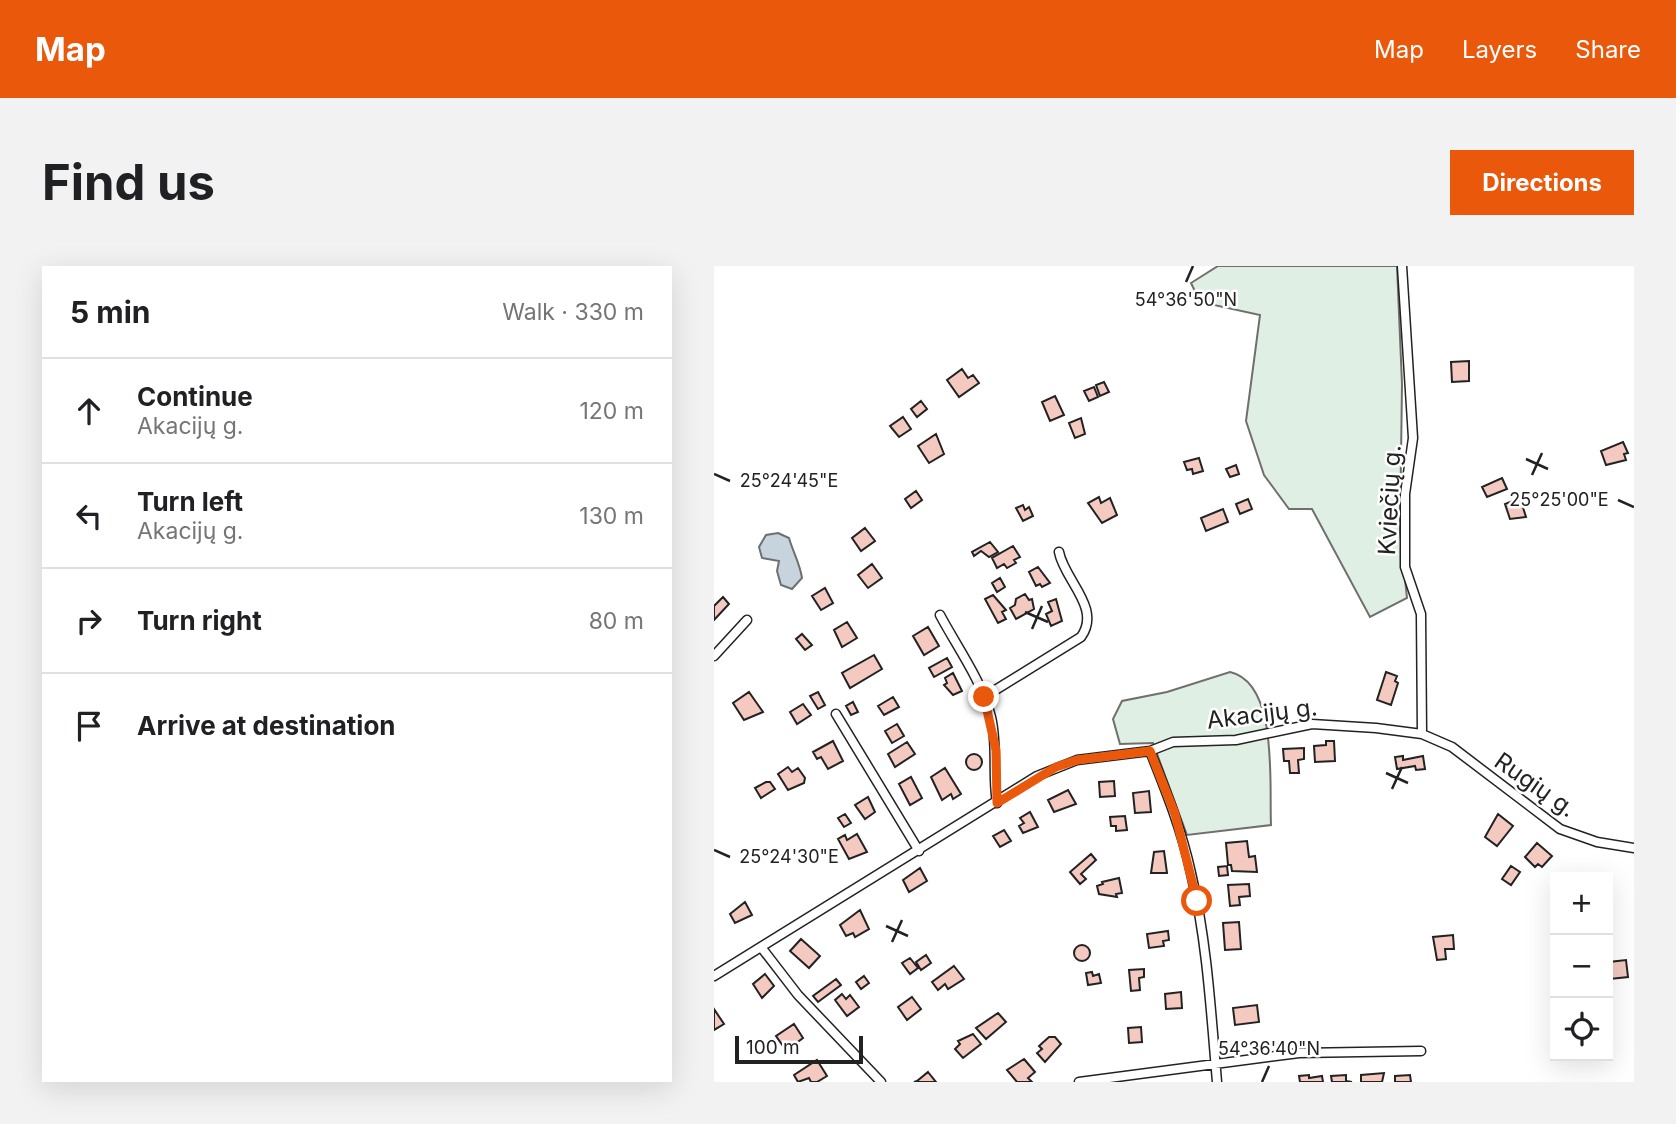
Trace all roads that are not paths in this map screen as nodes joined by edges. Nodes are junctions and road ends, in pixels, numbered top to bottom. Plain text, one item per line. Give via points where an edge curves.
1 (1402, 266) edge
2 (1059, 552) dead end
3 (940, 615) dead end
4 (747, 620) dead end
5 (714, 655) edge
6 (984, 697) junction
7 (836, 715) dead end
8 (1422, 734) junction
9 (1150, 751) junction
10 (997, 803) junction
11 (1634, 848) edge
12 (919, 851) junction
13 (761, 947) junction
14 (714, 976) edge
15 (1421, 1051) dead end
16 (1215, 1063) junction
17 (881, 1082) edge
18 (1079, 1082) edge
19 (1217, 1082) edge

1 - 8 street, Kviečių g. via 1413,438 1405,495 1405,566 1421,614
2 - 6 street via 1086,607 1086,630
3 - 6 street
4 - 5 street
6 - 10 street via 996,750
7 - 12 street
8 - 9 street, Akacijų g. via 1311,724 1236,740 1173,743
8 - 11 street, Rugių g. via 1452,747 1560,829
9 - 10 street, Akacijų g. via 1056,767
9 - 16 street via 1191,871
10 - 12 street, Akacijų g.
12 - 13 street, Akacijų g.
13 - 14 street, Akacijų g.
13 - 17 street via 798,995
15 - 16 street via 1338,1051
16 - 18 street
16 - 19 street

